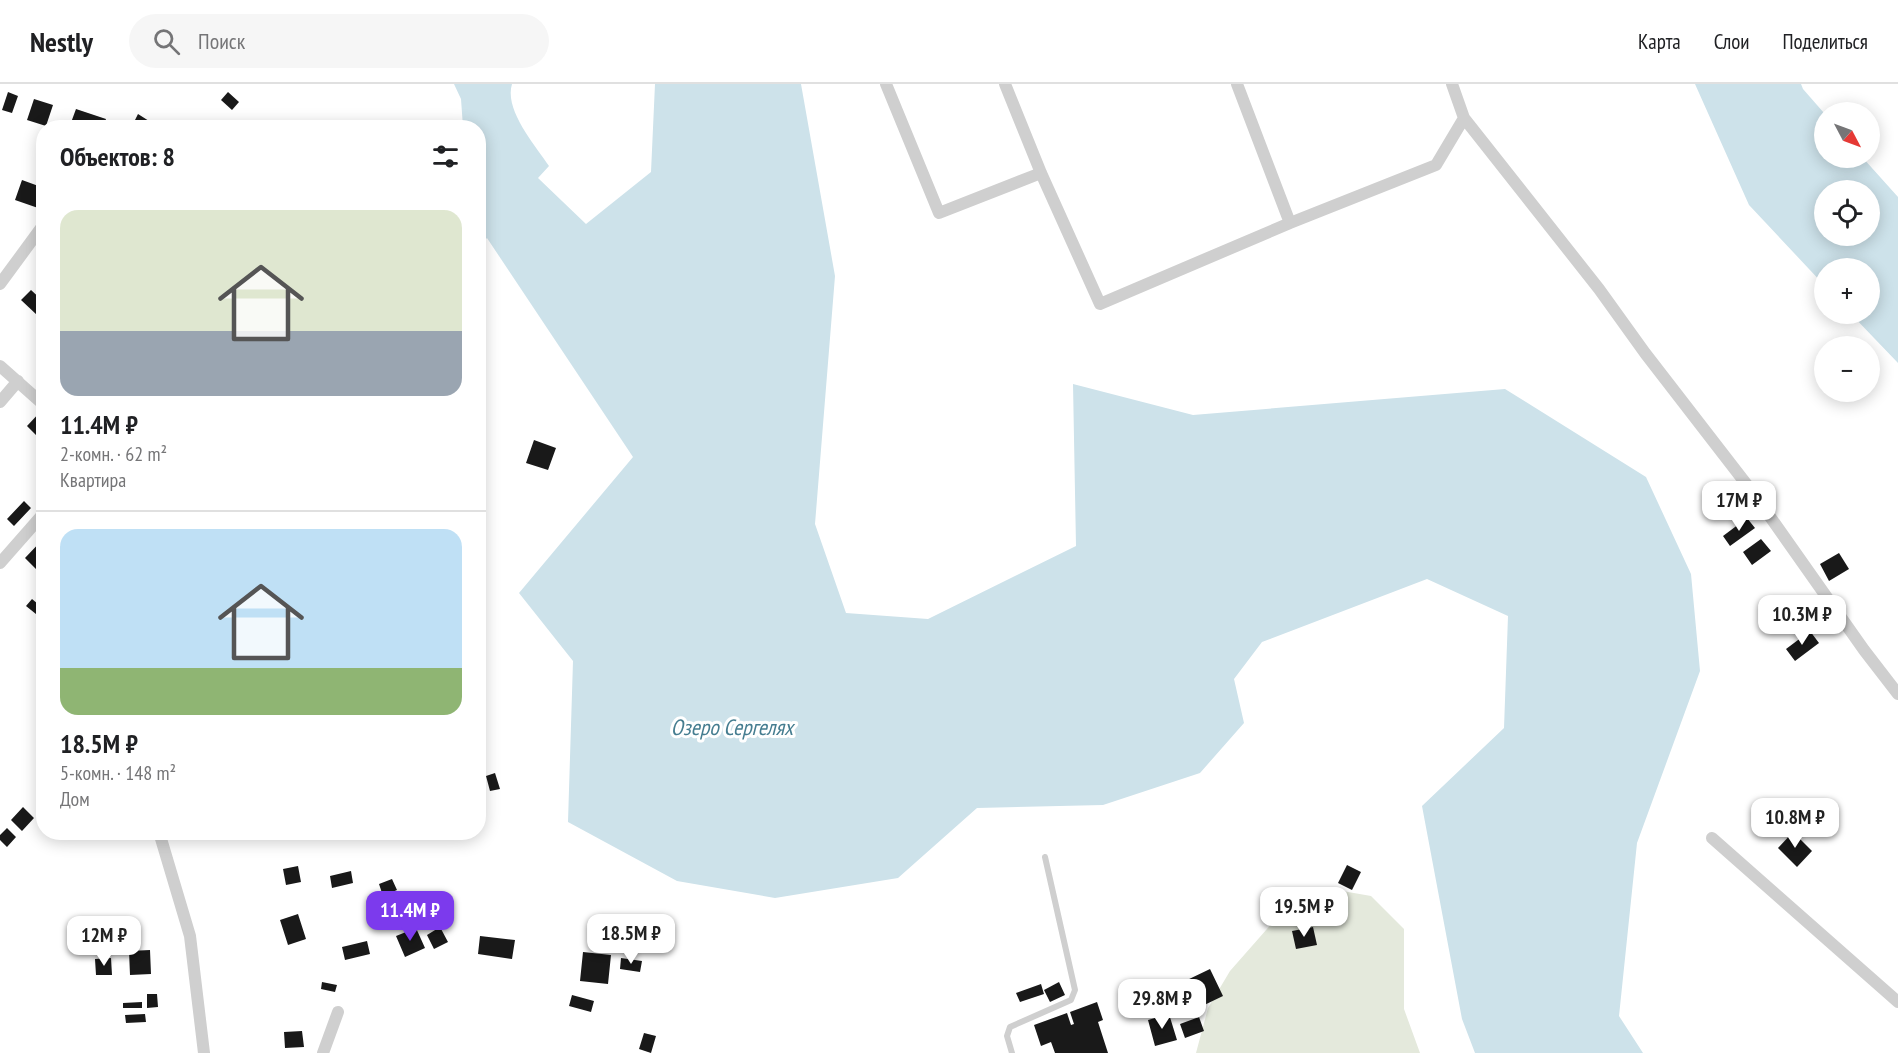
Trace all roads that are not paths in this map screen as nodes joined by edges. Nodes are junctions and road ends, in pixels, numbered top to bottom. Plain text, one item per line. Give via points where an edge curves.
1 (886, 84) edge
2 (1005, 84) edge
3 (1237, 84) edge
4 (1452, 84) edge
5 (1464, 118) junction
6 (1041, 173) junction
7 (1290, 223) junction
8 (36, 235) edge
9 (0, 284) edge
10 (0, 366) edge
11 (18, 381) junction
12 (36, 398) edge
13 (0, 402) edge
14 (36, 522) edge
15 (0, 563) edge
16 (1898, 694) edge
17 (1712, 838) dead end
18 (161, 840) edge
19 (1045, 857) dead end
20 (1898, 1002) edge
21 (338, 1012) dead end
22 (204, 1053) edge
23 (322, 1053) edge
24 (1012, 1053) edge

1 - 6 street via 939,213
2 - 6 street
3 - 7 street
4 - 5 street
5 - 7 street via 1436,165
5 - 16 street via 1754,494
6 - 7 street via 1100,304
8 - 9 street
10 - 11 street
11 - 12 street
11 - 13 street
14 - 15 street
17 - 20 street
18 - 22 street via 190,936
19 - 24 lane via 1075,990 1071,1000 1011,1027 1007,1036
21 - 23 street

